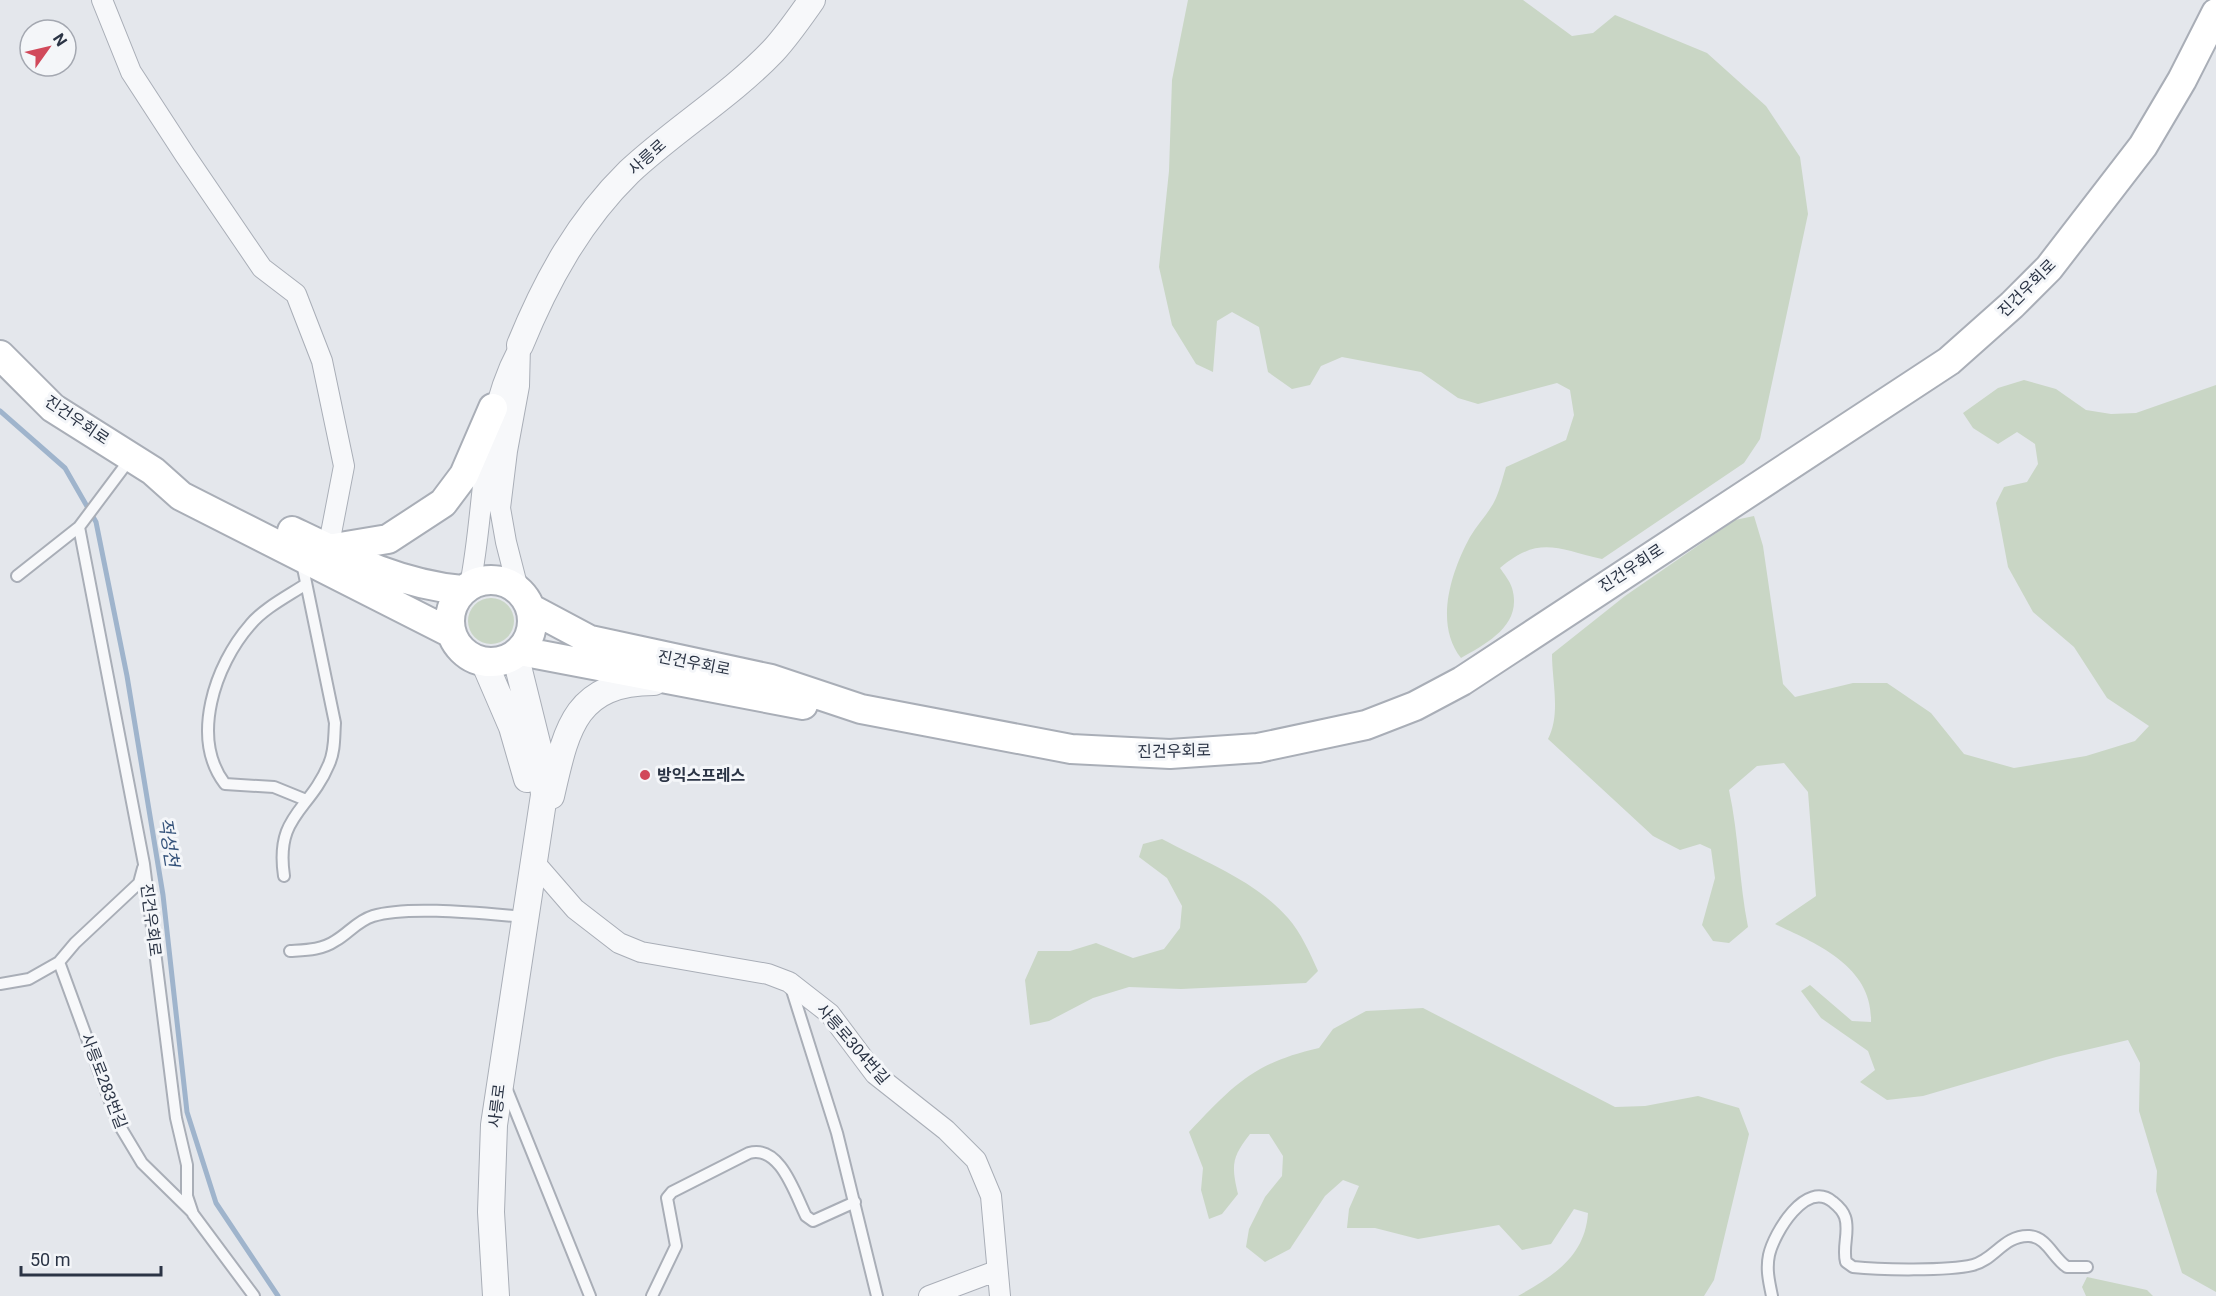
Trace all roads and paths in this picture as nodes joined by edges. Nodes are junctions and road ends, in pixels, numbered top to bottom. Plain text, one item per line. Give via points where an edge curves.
1 (102, 0) edge
2 (812, 0) edge
3 (2216, 13) edge
4 (520, 345) junction
5 (3, 359) edge
6 (493, 408) junction
7 (142, 464) junction
8 (79, 527) junction
9 (328, 549) junction
10 (301, 557) junction
11 (17, 576) dead end
12 (306, 584) junction
13 (466, 588) junction
14 (524, 599) junction
15 (451, 633) junction
16 (518, 652) junction
17 (484, 662) junction
18 (682, 682) junction
19 (861, 709) junction
20 (306, 800) junction
21 (535, 863) junction
22 (144, 864) junction
23 (284, 876) dead end
24 (526, 917) junction
25 (290, 951) dead end
26 (59, 962) junction
27 (789, 982) junction
28 (0, 984) edge
29 (501, 1075) junction
30 (855, 1202) junction
31 (193, 1214) junction
32 (2087, 1267) dead end
33 (996, 1272) junction
34 (254, 1296) edge
35 (496, 1296) edge
36 (590, 1296) edge
37 (652, 1296) edge
38 (877, 1296) edge
39 (929, 1296) edge
40 (1000, 1296) edge
41 (1773, 1296) edge

1 - 9 street via 131,72 185,155 261,268 296,294 322,361 344,466
2 - 4 street, 사릉로 via 773,50 628,173 597,208 565,251
3 - 19 main road, 진건우회로 via 2143,146 2049,268 1949,361 1462,681 1414,706 1366,725 1313,738 1258,748 1170,754 1071,749
4 - 6 street, 사릉로
4 - 14 street, 사릉로 via 519,386 500,508 506,543
5 - 7 main road, 진건우회로 via 53,408
6 - 9 main road via 464,476 443,503 388,539
6 - 13 street, 사릉로
7 - 8 lane via 106,492
7 - 9 main road, 진건우회로 via 191,481
7 - 10 main road, 진건우회로 via 181,496
8 - 11 lane
8 - 22 lane, 진건우회로
9 - 13 main road, 진건우회로 via 387,575 430,587
10 - 12 lane
10 - 15 main road, 진건우회로
12 - 20 lane via 335,723 329,764
12 - 20 lane via 251,623 240,638 213,695 207,743 215,771 225,784 274,787
13 - 14 main road via 489,579 505,581
13 - 15 main road via 452,603
14 - 16 main road via 531,631
14 - 19 main road, 진건우회로 via 591,640 771,679
15 - 17 main road via 458,647
16 - 17 main road via 499,662
16 - 18 main road, 진건우회로
16 - 21 street, 사릉로 via 541,759 544,795
17 - 21 street, 사릉로 via 513,727 527,773
18 - 19 main road, 진건우회로 via 837,711
18 - 21 street via 632,682 610,688 584,706 568,729
20 - 23 lane via 282,840
21 - 24 street, 사릉로
21 - 27 street, 사릉로304번길 via 575,909 619,943 641,952 768,974
22 - 26 lane via 139,883
22 - 31 lane, 진건우회로 via 176,1118
24 - 25 lane via 403,912 376,915 321,948
24 - 29 street, 사릉로
26 - 28 lane via 29,979
26 - 31 lane, 사릉로283번길 via 118,1123 142,1163
27 - 30 lane
27 - 33 street, 사릉로304번길 via 830,1014 874,1074 946,1130 976,1160 991,1196
29 - 35 street, 사릉로 via 491,1190
29 - 36 lane
30 - 37 lane via 813,1221 806,1216 777,1161 769,1153 750,1152 672,1192 668,1198 676,1246
30 - 38 lane
31 - 34 lane, 진건우회로
32 - 41 lane via 2067,1267 2041,1240 2029,1236 2003,1244 1975,1264 1853,1267 1844,1254 1845,1215 1829,1199 1819,1197 1793,1210 1776,1234 1767,1270
33 - 39 street
33 - 40 street, 사릉로304번길

